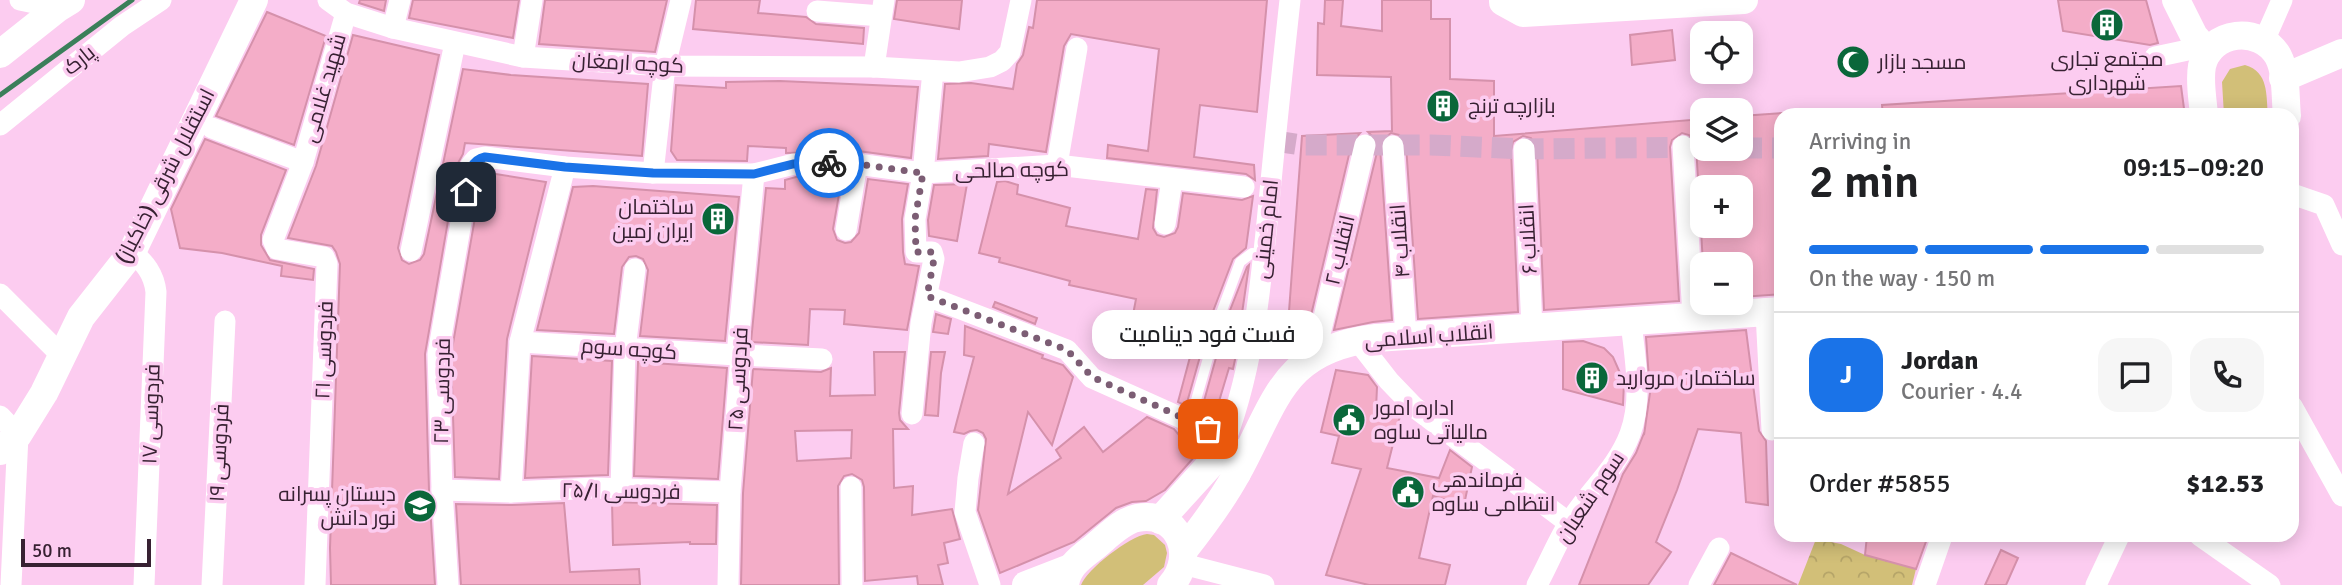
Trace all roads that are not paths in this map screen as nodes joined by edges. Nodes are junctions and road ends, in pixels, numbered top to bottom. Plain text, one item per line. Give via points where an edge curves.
1 (20, 0) edge
2 (161, 0) edge
3 (254, 0) edge
4 (328, 0) edge
5 (400, 0) edge
6 (532, 0) edge
7 (681, 0) edge
8 (1021, 0) edge
9 (1290, 0) edge
10 (1503, 0) edge
11 (1744, 0) edge
12 (2176, 0) edge
13 (2281, 0) edge
14 (64, 4) edge
15 (882, 8) edge
16 (817, 11) dead end
17 (346, 13) junction
18 (393, 28) junction
19 (2264, 41) junction
20 (455, 43) junction
21 (1077, 48) dead end
22 (2205, 50) junction
23 (0, 54) edge
24 (523, 57) junction
25 (2155, 57) dead end
26 (2339, 57) edge
27 (664, 66) junction
28 (874, 67) junction
29 (936, 71) junction
30 (2283, 78) junction
31 (2203, 108) edge
32 (2286, 108) edge
33 (0, 125) edge
34 (212, 128) dead end
35 (1365, 145) dead end
36 (1393, 146) dead end
37 (1683, 146) dead end
38 (1524, 149) dead end
39 (477, 159) joint
40 (303, 162) junction
41 (857, 164) junction
42 (1057, 166) junction
43 (565, 167) junction
44 (653, 173) junction
45 (923, 173) junction
46 (754, 174) junction
47 (1172, 180) junction
48 (1244, 187) dead end
49 (2299, 196) edge
50 (1165, 224) dead end
51 (846, 230) dead end
52 (2342, 245) edge
53 (411, 251) dead end
54 (132, 252) junction
55 (1264, 254) junction
56 (635, 269) dead end
57 (0, 294) edge
58 (927, 296) junction
59 (1774, 311) edge
60 (1693, 317) junction
61 (225, 321) dead end
62 (1631, 322) junction
63 (1532, 329) junction
64 (1406, 337) junction
65 (1357, 340) junction
66 (520, 342) junction
67 (625, 349) junction
68 (739, 355) junction
69 (1315, 355) junction
70 (63, 357) junction
71 (822, 359) dead end
72 (912, 414) dead end
73 (2299, 419) edge
74 (1190, 421) junction
75 (1772, 430) dead end
76 (6, 434) edge
77 (974, 443) dead end
78 (1228, 455) junction
79 (851, 487) dead end
80 (621, 488) junction
81 (442, 489) junction
82 (511, 492) junction
83 (730, 492) junction
84 (2342, 496) edge
85 (1160, 520) junction
86 (1569, 523) junction
87 (1940, 542) edge
88 (2116, 542) edge
89 (2209, 542) edge
90 (1719, 548) dead end
91 (1179, 566) edge
92 (1067, 577) edge
93 (11, 585) edge
94 (144, 585) edge
95 (212, 585) edge
96 (316, 585) edge
97 (448, 585) edge
98 (729, 585) edge
99 (852, 585) edge
100 (990, 585) edge
101 (1026, 585) edge
102 (1264, 585) edge
103 (1537, 585) edge
104 (1699, 585) edge
105 (1925, 585) edge
106 (2096, 585) edge
107 (2270, 585) edge

1 - 14 street
2 - 33 street, پارک
3 - 54 street, استقلال شرقی (خاکباز)
4 - 17 street, کوچه ارمغان
5 - 18 street
6 - 24 street
7 - 27 street
8 - 29 street, کوچه ارمغان via 1010,52 1002,61 973,70
9 - 55 street, امام خمینی
10 - 11 street via 1523,13
12 - 22 street
13 - 19 street
14 - 23 street
15 - 16 street
15 - 28 street
17 - 18 street, کوچه ارمغان
17 - 40 street, شهید غلامی
18 - 20 street, کوچه ارمغان
19 - 22 street via 2231,36
19 - 30 street via 2279,58
20 - 24 street, کوچه ارمغان
20 - 53 street
21 - 42 street
22 - 25 street
22 - 31 street
24 - 27 street, کوچه ارمغان
26 - 30 street
27 - 28 street, کوچه ارمغان
27 - 44 street
28 - 29 street, کوچه ارمغان
29 - 45 street
30 - 32 street
34 - 40 street
35 - 69 street, انقلاب ۲
36 - 64 street, انقلاب ۴
37 - 60 street
38 - 63 street, انقلاب ۶
39 - 43 street, کوچه صالحی
39 - 81 street, فردوسی ۲۳ via 471,165 438,354
40 - 96 street, فردوسی ۲۱ via 272,240 277,249 324,257 327,264
41 - 45 street, کوچه صالحی
41 - 46 street, کوچه صالحی via 793,164
41 - 51 street
42 - 45 street, کوچه صالحی
42 - 47 street, کوچه صالحی
43 - 44 street, کوچه صالحی
43 - 66 street
44 - 46 street, کوچه صالحی
45 - 58 street via 915,219 916,252 932,252 934,259
46 - 68 street, فردوسی ۲۵
47 - 48 street, کوچه صالحی
47 - 50 street
49 - 52 street via 2324,205
54 - 70 street, استقلال شرقی (خاکباز) via 81,317
54 - 94 street, فردوسی ۱۷ via 152,275 156,292
55 - 74 lane via 1252,253 1240,262
55 - 78 street, امام خمینی via 1252,347
56 - 67 street
57 - 70 street
58 - 72 street
58 - 74 street via 1067,350 1092,377
59 - 60 street, انقلاب اسلامی
59 - 75 street
60 - 62 street, انقلاب اسلامی
61 - 95 street, فردوسی ۱۹
62 - 63 street, انقلاب اسلامی
62 - 86 street, سوم شعبان via 1637,382 1630,434 1622,452
63 - 64 street, انقلاب اسلامی
64 - 65 street, انقلاب اسلامی
65 - 69 street, انقلاب اسلامی
65 - 86 street via 1414,407
66 - 67 street, کوچه سوم
66 - 82 street
67 - 68 street, کوچه سوم
67 - 80 street
68 - 71 street, کوچه سوم
68 - 83 street, فردوسی ۲۵
69 - 78 street, انقلاب اسلامی via 1299,367
70 - 76 street, استقلال شرقی (خاکباز)
73 - 84 street
74 - 78 street
76 - 93 street
77 - 100 street via 965,512
78 - 85 street
78 - 91 street, انقلاب اسلامی via 1214,512
79 - 99 street
80 - 82 street, فردوسی ۲۵/۱
80 - 83 street, فردوسی ۲۵/۱
81 - 82 street, فردوسی ۲۵/۱
81 - 97 street, فردوسی ۲۳
83 - 98 street, فردوسی ۲۵
85 - 91 street via 1180,537
85 - 92 street via 1134,519 1087,552
86 - 103 street, سوم شعبان
87 - 105 street
88 - 106 street
89 - 107 street
90 - 104 street
91 - 102 street
92 - 101 street

